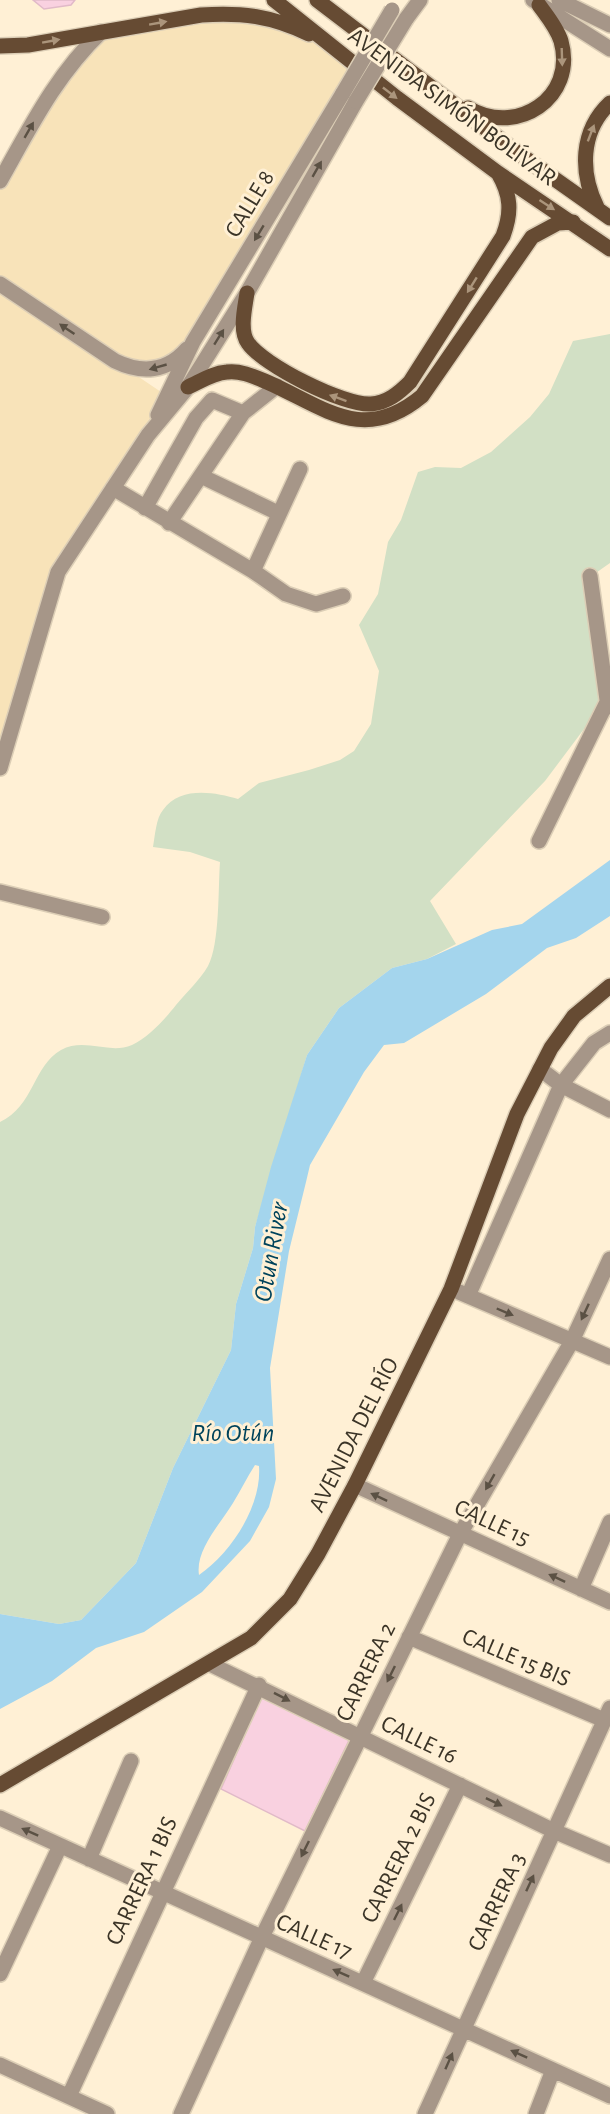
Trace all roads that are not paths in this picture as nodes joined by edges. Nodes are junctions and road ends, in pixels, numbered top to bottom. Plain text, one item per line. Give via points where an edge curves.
1 (274, 0) edge
2 (317, 0) edge
3 (420, 0) edge
4 (559, 0) edge
5 (536, 3) edge
6 (395, 5) edge
7 (610, 25) edge
8 (101, 32) junction
9 (328, 44) junction
10 (0, 46) edge
11 (610, 49) edge
12 (417, 77) junction
13 (350, 97) junction
14 (610, 103) edge
15 (498, 173) junction
16 (0, 181) edge
17 (597, 207) junction
18 (610, 218) edge
19 (573, 222) junction
20 (608, 247) edge
21 (0, 284) edge
22 (247, 293) junction
23 (193, 342) junction
24 (277, 386) junction
25 (188, 387) junction
26 (243, 413) junction
27 (148, 435) junction
28 (300, 469) dead end
29 (201, 476) junction
30 (112, 488) junction
31 (145, 508) junction
32 (278, 513) junction
33 (169, 523) junction
34 (254, 571) junction
35 (590, 576) dead end
36 (343, 596) dead end
37 (608, 703) edge
38 (3, 747) edge
39 (0, 768) edge
40 (539, 841) dead end
41 (0, 892) edge
42 (102, 917) dead end
43 (610, 986) edge
44 (610, 1033) edge
45 (540, 1069) junction
46 (561, 1085) junction
47 (610, 1110) edge
48 (610, 1259) edge
49 (451, 1289) junction
50 (468, 1296) junction
51 (572, 1341) junction
52 (610, 1357) edge
53 (355, 1485) junction
54 (610, 1522) edge
55 (460, 1534) junction
56 (581, 1589) junction
57 (610, 1602) edge
58 (409, 1637) junction
59 (210, 1664) junction
60 (259, 1685) junction
61 (607, 1714) edge
62 (360, 1736) junction
63 (131, 1761) dead end
64 (0, 1785) edge
65 (460, 1785) junction
66 (0, 1818) edge
67 (554, 1831) junction
68 (60, 1846) junction
69 (610, 1855) edge
70 (89, 1859) junction
71 (161, 1892) junction
72 (262, 1937) junction
73 (0, 1974) edge
74 (363, 1983) junction
75 (463, 2029) junction
76 (0, 2065) edge
77 (553, 2070) junction
78 (610, 2096) edge
79 (69, 2097) junction
80 (107, 2114) edge
81 (182, 2114) edge
82 (425, 2114) edge
83 (536, 2114) edge

1 - 9 main road, AVENIDA SIMÓN BOLÍVAR
2 - 12 main road, AVENIDA SIMÓN BOLÍVAR
3 - 13 street, CALLE 8, bridge
4 - 7 street
5 - 11 street
5 -> 12 main road via 555,27 563,53 558,83 539,107 518,117 491,118 472,111
6 - 13 street, CALLE 8, bridge
8 -> 9 main road via 201,15 245,13 290,26
10 -> 8 main road
16 -> 8 street via 56,83
9 -> 15 main road, AVENIDA SIMÓN BOLÍVAR
12 - 17 main road, AVENIDA SIMÓN BOLÍVAR
22 -> 13 street, CALLE 8
13 -> 23 street, CALLE 8
17 -> 14 main road via 586,178 586,148 596,120
15 -> 19 main road, AVENIDA SIMÓN BOLÍVAR
15 -> 22 main road via 510,204 503,236 410,382 387,400 373,404 344,400 256,353 246,342 243,326
17 - 18 main road, AVENIDA SIMÓN BOLÍVAR
19 - 20 main road, AVENIDA SIMÓN BOLÍVAR
19 - 24 main road via 558,223 532,237 422,396 398,414 366,420 338,416
23 -> 21 street via 165,367 131,369
25 -> 22 street, CALLE 8
23 - 27 street, CALLE 8
24 - 25 main road via 228,371
24 - 26 street
25 - 27 street, CALLE 8
26 - 29 street
26 - 31 street via 212,400 196,418
27 - 30 street, CALLE 8
28 - 32 street
29 - 32 street
29 - 33 street
30 - 31 street
30 - 38 street, CALLE 8 via 58,572
31 - 33 street
32 - 34 street
33 - 34 street
34 - 36 street via 286,594 316,604
35 - 37 street
37 - 40 street
38 - 39 street, CALLE 8
41 - 42 street
43 - 45 main road, AVENIDA DEL RÍO via 574,1016
44 - 46 street via 594,1043
45 - 46 street
45 - 49 main road, AVENIDA DEL RÍO via 517,1114
46 - 47 street
46 - 50 street
48 -> 51 street, CARRERA 2
49 - 50 street
49 - 53 main road, AVENIDA DEL RÍO
50 -> 51 street
51 - 52 street
51 -> 55 street, CARRERA 2
55 -> 53 street, CALLE 15
53 - 59 main road, AVENIDA DEL RÍO via 290,1599 251,1638
54 - 56 street
56 -> 55 street, CALLE 15
55 - 58 street, CARRERA 2
56 - 57 street, CALLE 15
58 - 61 street, CALLE 15 BIS
58 -> 62 street, CARRERA 2
59 - 60 street, CALLE 16
59 - 64 main road, AVENIDA DEL RÍO
60 -> 62 street, CALLE 16
60 - 71 street, CARRERA 1 BIS
61 - 67 street, CARRERA 3
62 - 65 street, CALLE 16
62 -> 72 street, CARRERA 2
63 - 70 street
65 -> 67 street, CALLE 16
74 -> 65 street, CARRERA 2 BIS
68 -> 66 street, CALLE 17
67 - 69 street, CALLE 16
75 -> 67 street, CARRERA 3
68 - 70 street, CALLE 17
68 - 73 street
70 - 71 street, CALLE 17
71 - 72 street, CALLE 17
71 - 79 street, CARRERA 1 BIS
74 -> 72 street, CALLE 17
72 - 81 street, CARRERA 2
74 - 75 street, CALLE 17
77 -> 75 street, CALLE 17
82 -> 75 street, CARRERA 3
76 - 79 street
77 - 78 street, CALLE 17
77 - 83 street
79 - 80 street

